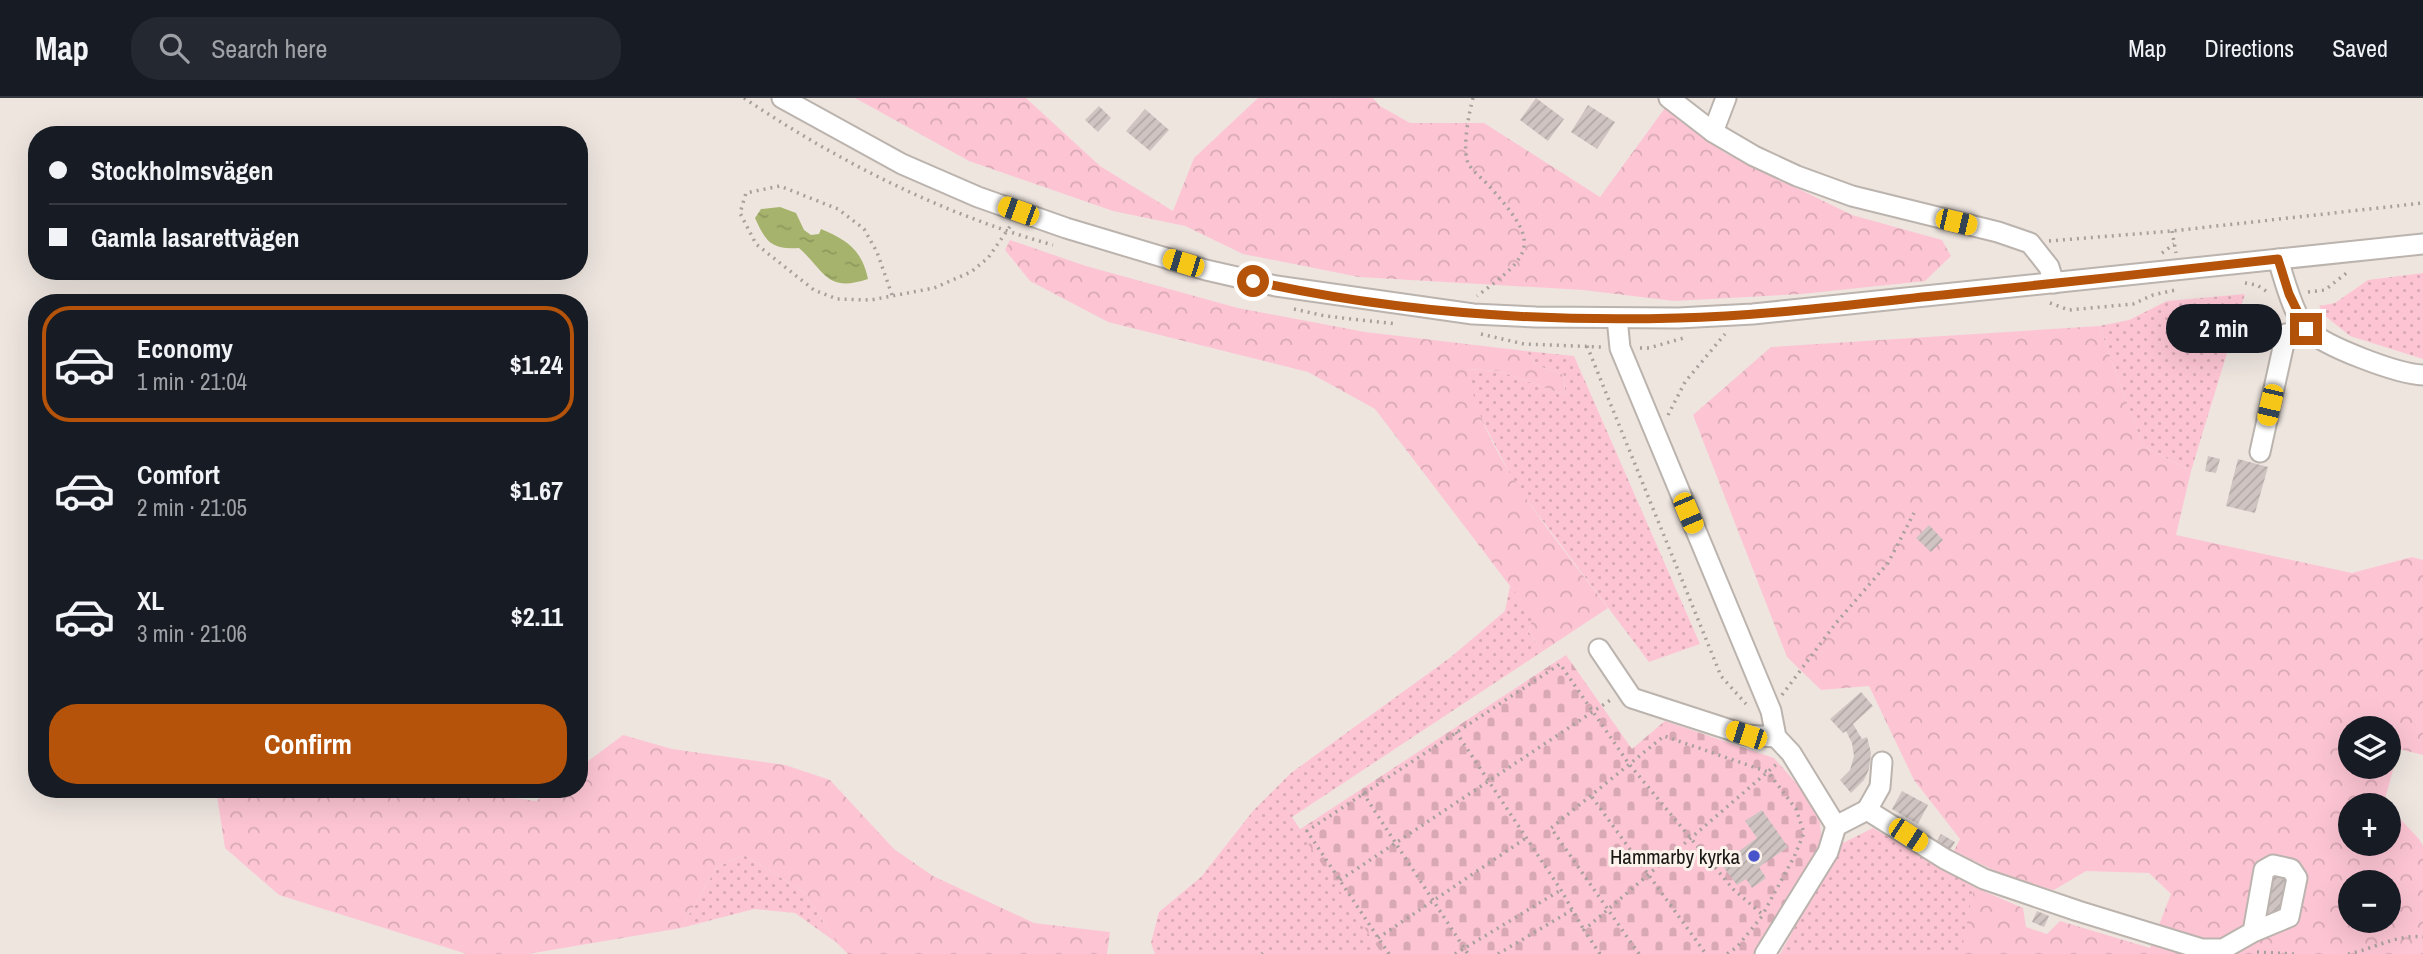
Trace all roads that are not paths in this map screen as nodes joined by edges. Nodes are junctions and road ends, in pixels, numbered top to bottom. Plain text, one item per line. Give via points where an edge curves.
1 (782, 98) edge
2 (1669, 98) edge
3 (1726, 98) edge
4 (1713, 132) junction
5 (2423, 244) edge
6 (2278, 259) junction
7 (2054, 283) junction
8 (1616, 318) junction
9 (2306, 329) junction
10 (2423, 375) edge
11 (2260, 452) dead end
12 (1600, 649) dead end
13 (1776, 737) junction
14 (1882, 762) dead end
15 (1867, 810) junction
16 (1836, 826) junction
17 (2253, 932) dead end
18 (1765, 954) edge

1 - 8 street via 902,164 1018,211 1206,270 1276,286 1472,314
2 - 4 street
3 - 4 street
4 - 7 street via 1765,161 1852,196 2030,243 2049,267
5 - 6 street
6 - 7 street
6 - 9 street
7 - 8 street via 1753,314
8 - 13 street via 1620,348 1770,711
9 - 10 street via 2350,355
9 - 11 street via 2287,334
12 - 13 street via 1632,698 1746,735
13 - 16 street
14 - 15 street via 1880,787
15 - 16 street
15 - 17 street via 1984,878 2078,911 2202,948 2224,949
16 - 18 street via 1828,852

